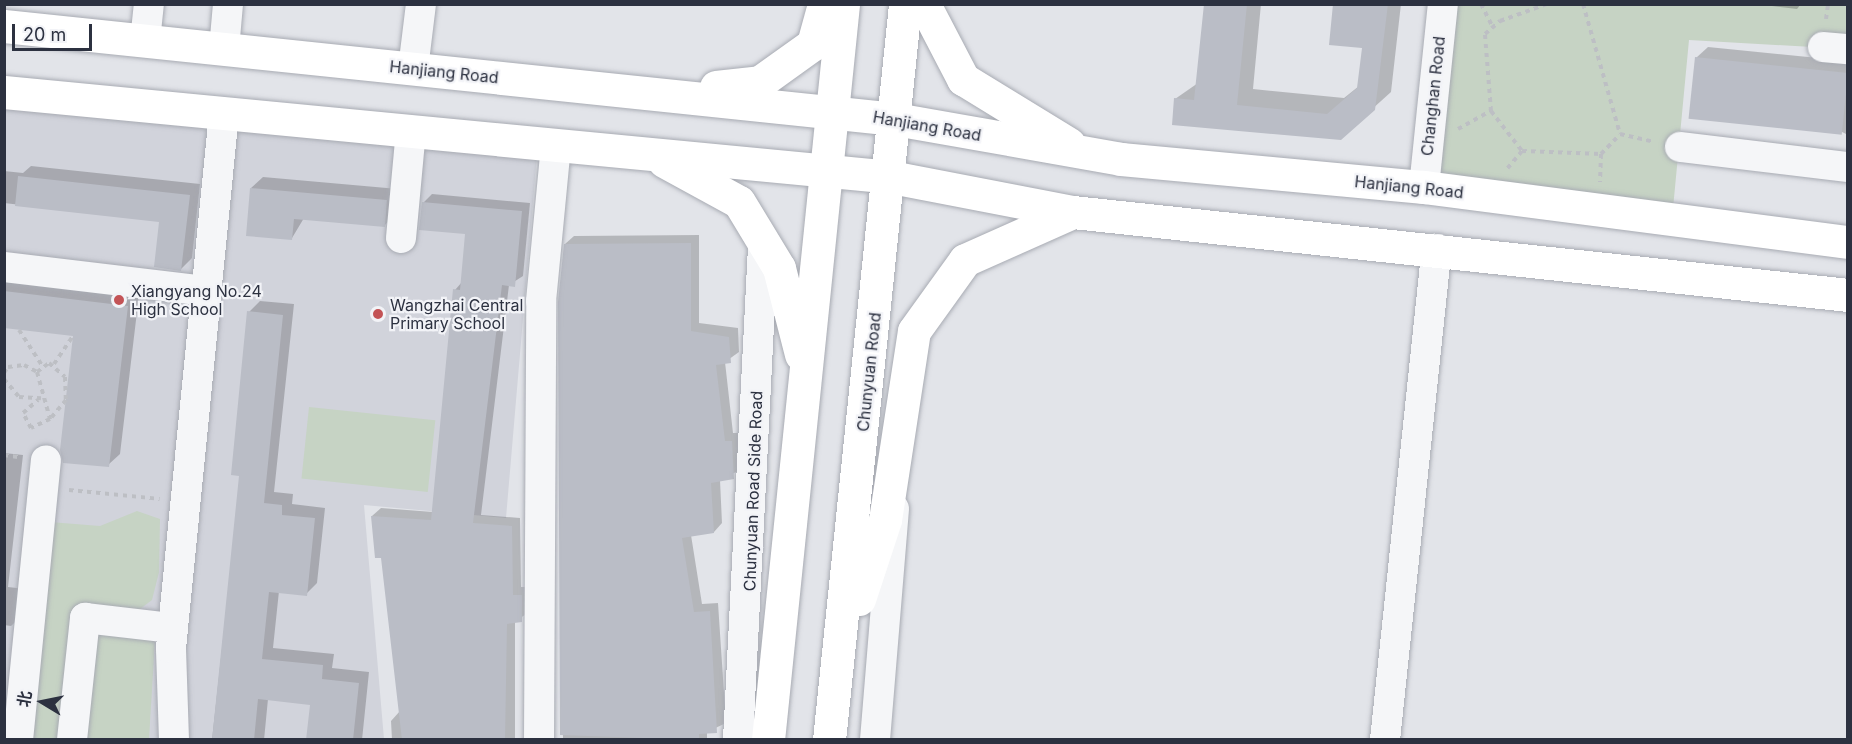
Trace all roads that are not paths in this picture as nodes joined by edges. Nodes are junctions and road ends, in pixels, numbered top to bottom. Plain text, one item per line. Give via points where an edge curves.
1 (148, 4) edge
2 (228, 4) edge
3 (421, 4) edge
4 (824, 4) edge
5 (843, 4) edge
6 (905, 4) edge
7 (924, 4) edge
8 (1443, 4) edge
9 (4, 26) edge
10 (145, 41) junction
11 (224, 49) junction
12 (413, 69) junction
13 (4, 92) edge
14 (653, 94) junction
15 (833, 112) junction
16 (224, 113) junction
17 (895, 119) junction
18 (411, 131) junction
19 (556, 145) junction
20 (1680, 147) road end
21 (652, 154) junction
22 (1086, 155) junction
23 (1848, 167) edge
24 (828, 171) junction
25 (891, 177) junction
26 (1424, 187) junction
27 (1073, 212) junction
28 (401, 238) dead end
29 (763, 242) junction
30 (1848, 242) edge
31 (1437, 249) junction
32 (4, 267) edge
33 (206, 291) junction
34 (1848, 295) edge
35 (806, 375) junction
36 (897, 438) junction
37 (46, 460) road end
38 (172, 628) junction
39 (838, 660) junction
40 (18, 740) edge
41 (72, 740) edge
42 (174, 740) edge
43 (539, 740) edge
44 (738, 740) edge
45 (768, 740) edge
46 (829, 740) edge
47 (875, 740) edge
48 (1385, 740) edge

1 - 10 street
2 - 11 street
3 - 12 street
4 - 14 main road via 813,44 760,82
5 - 15 main road
6 - 17 main road, Chunyuan Road
7 - 22 main road via 963,79
8 - 26 street, Changhan Road
9 - 10 main road, Hanjiang Road
10 - 11 main road, Hanjiang Road
11 - 12 main road, Hanjiang Road
12 - 14 main road, Hanjiang Road
13 - 16 main road
14 - 15 main road, Hanjiang Road
15 - 17 main road, Hanjiang Road
15 - 24 main road
16 - 18 main road
16 - 33 street
17 - 22 main road, Hanjiang Road
17 - 25 main road, Chunyuan Road
18 - 19 main road
18 - 28 street
19 - 21 main road
19 - 43 street via 541,301
20 - 23 street
21 - 24 main road
21 - 29 main road via 739,202
22 - 26 main road, Hanjiang Road
24 - 25 main road
24 - 35 main road
25 - 27 main road
25 - 39 main road, Chunyuan Road
26 - 30 main road, Hanjiang Road
27 - 31 main road
27 - 36 main road via 966,260 914,331
29 - 35 main road via 779,268
29 - 44 street, Chunyuan Road Side Road
31 - 34 main road
31 - 48 street
32 - 33 street
33 - 38 street
35 - 45 main road
36 - 39 main road via 885,520
36 - 47 street via 890,608
37 - 40 street
38 - 41 street via 85,618
38 - 42 street
39 - 46 main road, Chunyuan Road

